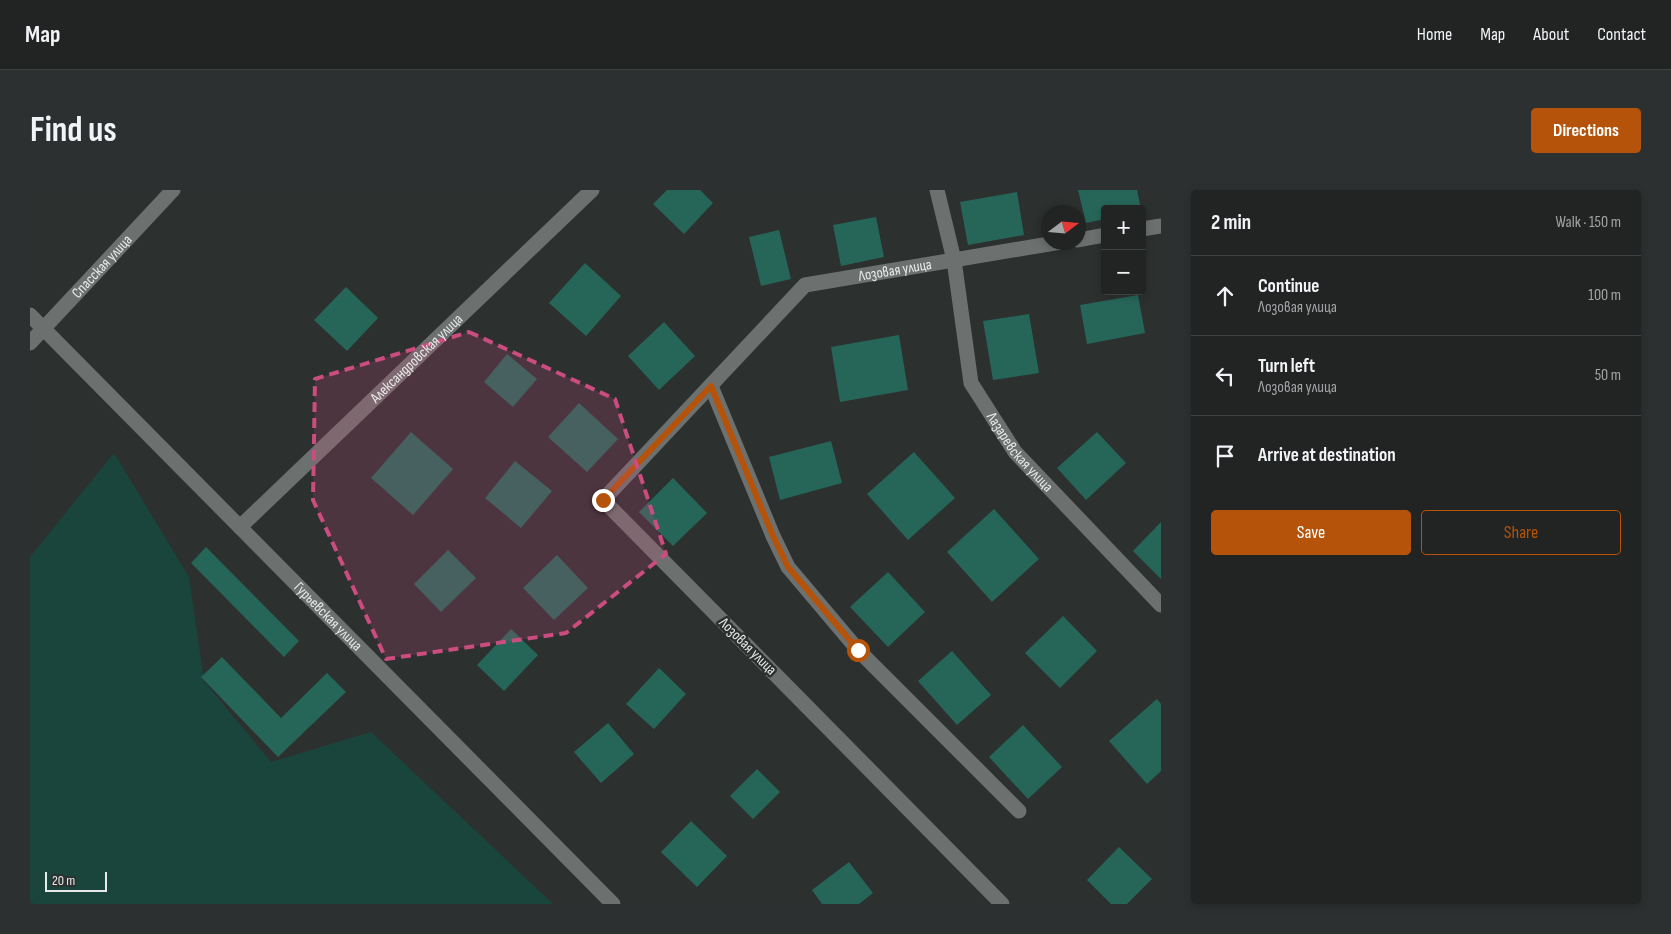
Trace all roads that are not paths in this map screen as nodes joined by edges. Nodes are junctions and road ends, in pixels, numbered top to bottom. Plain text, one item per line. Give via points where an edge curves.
1 (173, 190) edge
2 (592, 190) edge
3 (937, 190) edge
4 (1161, 226) edge
5 (1146, 228) edge
6 (1101, 236) edge
7 (1086, 239) edge
8 (1041, 245) edge
9 (954, 260) junction
10 (30, 315) edge
11 (44, 329) junction
12 (30, 343) edge
13 (711, 386) junction
14 (240, 527) junction
15 (1161, 605) edge
16 (1019, 811) dead end
17 (613, 904) edge
18 (1002, 904) edge

1 - 11 street, Спасская улица
2 - 14 street, Александровская улица
3 - 9 street, Лазаревская улица
4 - 5 street
6 - 7 street
8 - 9 street, Лозовая улица
9 - 13 street, Лозовая улица via 805,284
9 - 15 street, Лазаревская улица via 971,383 1014,452
10 - 11 street, Гурьевская улица
11 - 12 street, Спасская улица
11 - 14 street, Гурьевская улица
13 - 16 street via 788,567 858,650
13 - 18 street, Лозовая улица via 603,500
14 - 17 street, Гурьевская улица

